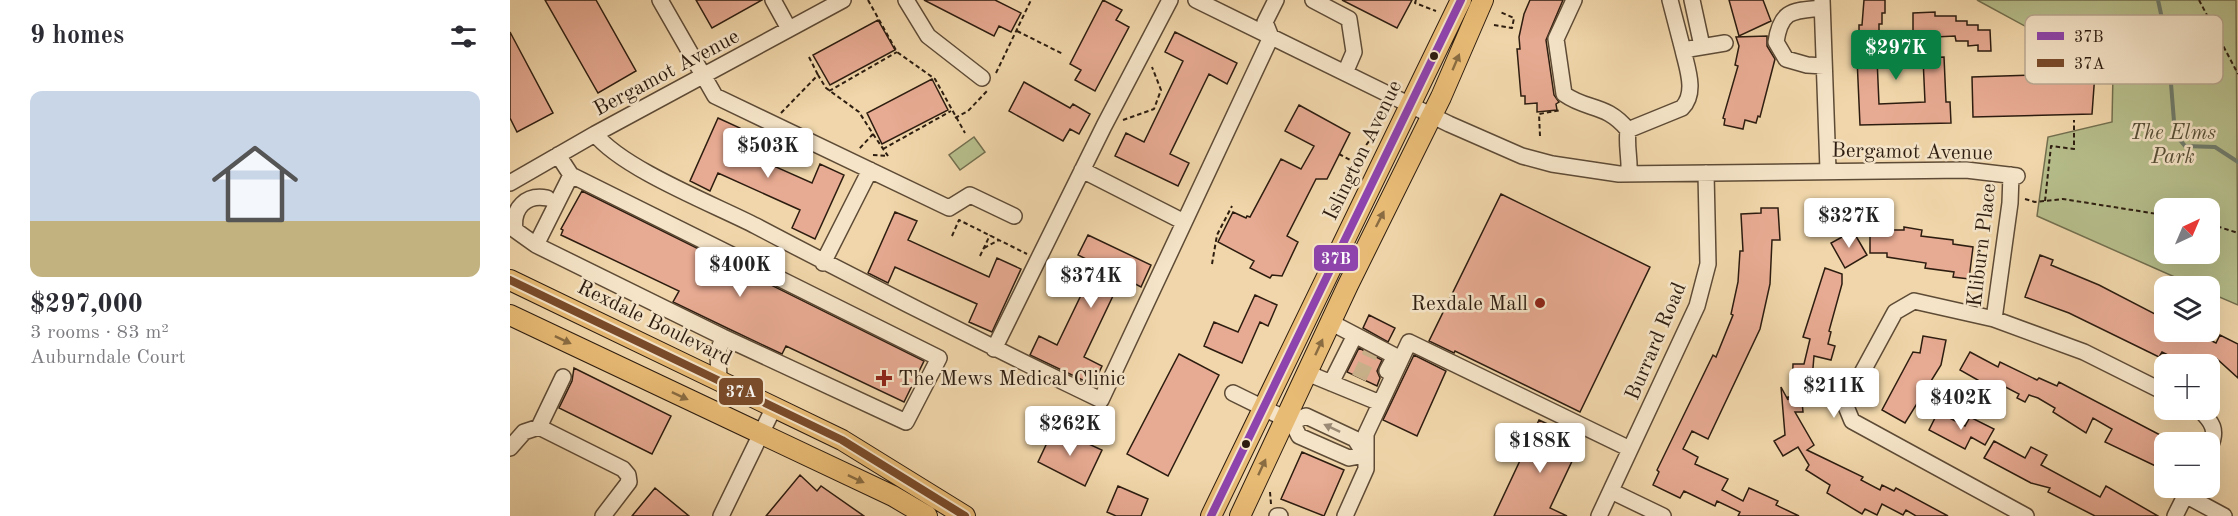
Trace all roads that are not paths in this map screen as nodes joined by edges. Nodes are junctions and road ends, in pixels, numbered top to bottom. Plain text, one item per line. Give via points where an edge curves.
1 (660, 0) edge
2 (773, 0) edge
3 (843, 0) edge
4 (906, 0) edge
5 (1170, 0) edge
6 (1196, 0) edge
7 (1271, 0) edge
8 (1276, 0) edge
9 (1313, 0) edge
10 (1461, 0) edge
11 (1483, 0) edge
12 (1574, 0) edge
13 (1670, 0) edge
14 (1692, 0) edge
15 (1215, 4) edge
16 (1822, 4) edge
17 (1265, 22) junction
18 (789, 29) junction
19 (1271, 37) junction
20 (1725, 44) dead end
21 (1702, 46) junction
22 (1683, 50) junction
23 (1824, 66) junction
24 (1345, 73) junction
25 (703, 76) junction
26 (987, 83) road end
27 (1411, 105) junction
28 (1432, 115) junction
29 (1628, 130) junction
30 (595, 134) junction
31 (558, 155) junction
32 (870, 170) junction
33 (1082, 170) junction
34 (1828, 170) junction
35 (1706, 173) junction
36 (1624, 174) junction
37 (2014, 175) joint
38 (571, 176) junction
39 (512, 177) edge
40 (548, 198) dead end
41 (1014, 216) dead end
42 (1184, 222) junction
43 (536, 244) junction
44 (823, 263) junction
45 (510, 280) edge
46 (510, 315) edge
47 (1994, 319) junction
48 (1330, 322) junction
49 (1354, 335) junction
50 (723, 337) junction
51 (994, 349) junction
52 (1307, 373) junction
53 (563, 377) dead end
54 (719, 380) junction
55 (1331, 382) junction
56 (2154, 387) edge
57 (1233, 393) dead end
58 (1376, 401) junction
59 (774, 407) junction
60 (1263, 408) junction
61 (1289, 421) junction
62 (539, 427) junction
63 (762, 435) junction
64 (510, 448) edge
65 (1630, 448) junction
66 (1365, 455) junction
67 (1611, 491) junction
68 (2184, 498) edge
69 (2197, 498) edge
70 (603, 516) edge
71 (720, 516) edge
72 (927, 516) edge
73 (965, 516) edge
74 (1211, 516) edge
75 (1240, 516) edge
76 (1345, 516) edge
77 (1599, 516) edge
78 (1663, 516) edge
79 (2026, 516) edge
80 (2175, 516) edge
81 (2224, 516) edge

1 - 25 street
2 - 18 street
3 - 18 street, Bergamot Avenue
4 - 26 street via 928,36
5 - 33 street
6 - 15 street, Bergamot Avenue
7 - 17 street via 1264,13
8 - 17 street
9 - 24 street via 1349,19 1354,52
10 - 27 main road, Islington Avenue
28 -> 11 main road
12 - 29 street via 1556,39 1564,94 1607,111
13 - 22 street
14 - 21 street
15 - 19 street, Bergamot Avenue
16 - 23 street
16 - 23 street via 1792,11 1778,24 1776,42 1786,59
17 - 19 street
18 - 25 street, Bergamot Avenue
19 - 24 street, Bergamot Avenue
19 - 42 street
20 - 21 street
21 - 22 street
22 - 29 street via 1689,101 1682,108
23 - 34 street
24 - 27 street, Bergamot Avenue
25 - 30 street, Bergamot Avenue
25 - 32 street via 715,96 771,124 854,155
27 - 28 street, Bergamot Avenue
27 - 60 main road, Islington Avenue
28 - 36 street, Bergamot Avenue via 1522,156 1587,171
48 -> 28 main road
29 - 36 street via 1620,157
30 - 31 street, Bergamot Avenue
30 - 44 street via 605,147
31 - 38 street
31 - 39 street, Bergamot Avenue
32 - 41 street via 949,208 970,195
32 - 44 street
33 - 42 street
33 - 51 street
34 - 35 street, Bergamot Avenue
34 - 37 street, Bergamot Avenue via 1966,170
35 - 36 street, Bergamot Avenue
35 - 65 street, Burrard Road via 1708,264 1697,306
37 - 47 street, Kliburn Place
38 - 43 street
38 - 50 street via 939,358 906,422
40 - 43 street via 535,196 520,204 513,217 516,230
42 - 51 street via 1101,400
43 - 50 street
44 - 51 street
45 - 54 main road, Rexdale Boulevard
46 -> 63 main road
47 - 56 street via 2084,352
47 - 79 street via 1914,301 1895,312 1845,405 1852,421
48 - 49 street
52 -> 48 main road
49 - 55 street
49 - 58 street via 1372,349 1395,356
50 - 54 street via 718,352
52 - 55 street
52 - 61 main road
53 - 62 street
54 - 59 main road, Rexdale Boulevard
55 - 58 street via 1356,385
57 - 60 street
58 - 65 street via 1409,342
58 - 66 street via 1366,434
59 - 63 street
59 - 73 main road, Rexdale Boulevard via 842,440
60 - 61 street
60 - 74 main road, Islington Avenue
61 - 66 street via 1299,436 1349,458
75 -> 61 main road
62 - 64 street via 524,432
62 - 70 street via 628,475 629,482
63 - 71 street
63 -> 72 main road
65 - 67 street, Burrard Road
66 - 76 street via 1366,469
67 - 77 street, Burrard Road
67 - 78 street
68 - 80 street
69 - 81 street

